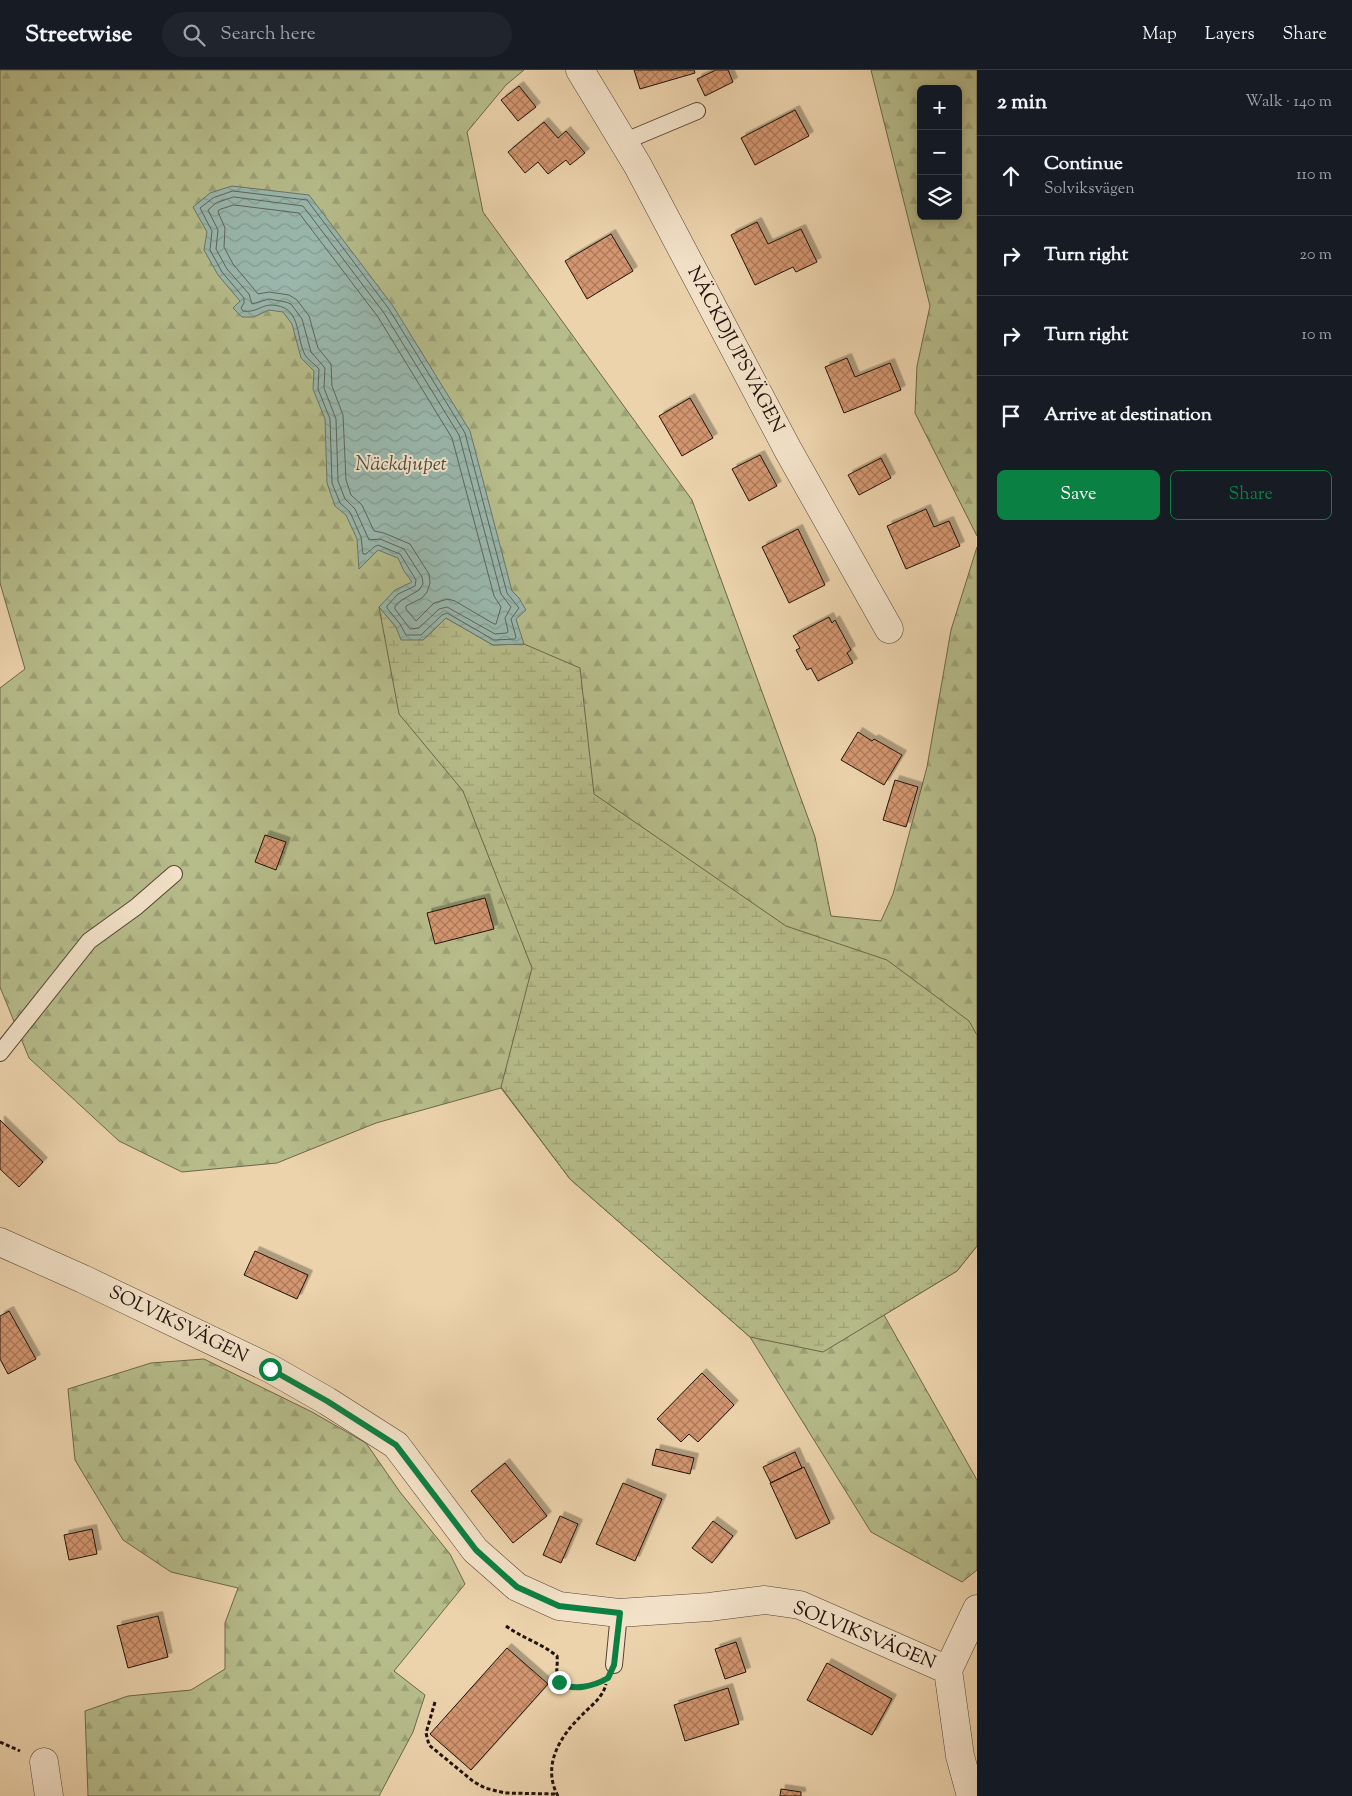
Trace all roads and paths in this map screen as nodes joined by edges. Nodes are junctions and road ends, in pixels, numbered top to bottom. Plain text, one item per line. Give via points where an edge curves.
1 (580, 70) edge
2 (697, 112) dead end
3 (622, 142) junction
4 (889, 629) dead end
5 (174, 874) dead end
6 (0, 1053) edge
7 (0, 1242) edge
8 (977, 1610) edge
9 (620, 1613) junction
10 (506, 1626) dead end
11 (614, 1665) dead end
12 (948, 1670) junction
13 (435, 1702) dead end
14 (44, 1762) dead end
15 (557, 1795) edge
16 (49, 1796) edge
17 (970, 1796) edge

1 - 3 street, NÄCKDJUPSVÄGEN
2 - 3 lane
3 - 4 street, NÄCKDJUPSVÄGEN via 638,166 788,450
5 - 6 lane via 90,941
7 - 9 street, SOLVIKSVÄGEN via 270,1369 327,1401 396,1445 476,1550 517,1587 559,1606
8 - 12 street
9 - 11 lane
9 - 12 street, SOLVIKSVÄGEN via 765,1600 800,1605
10 - 15 path via 557,1656 557,1677 564,1686 589,1686 608,1678 605,1691 562,1737 552,1764
12 - 17 street via 960,1756
13 - 15 path via 426,1733 430,1745 474,1782 505,1793
14 - 16 street

